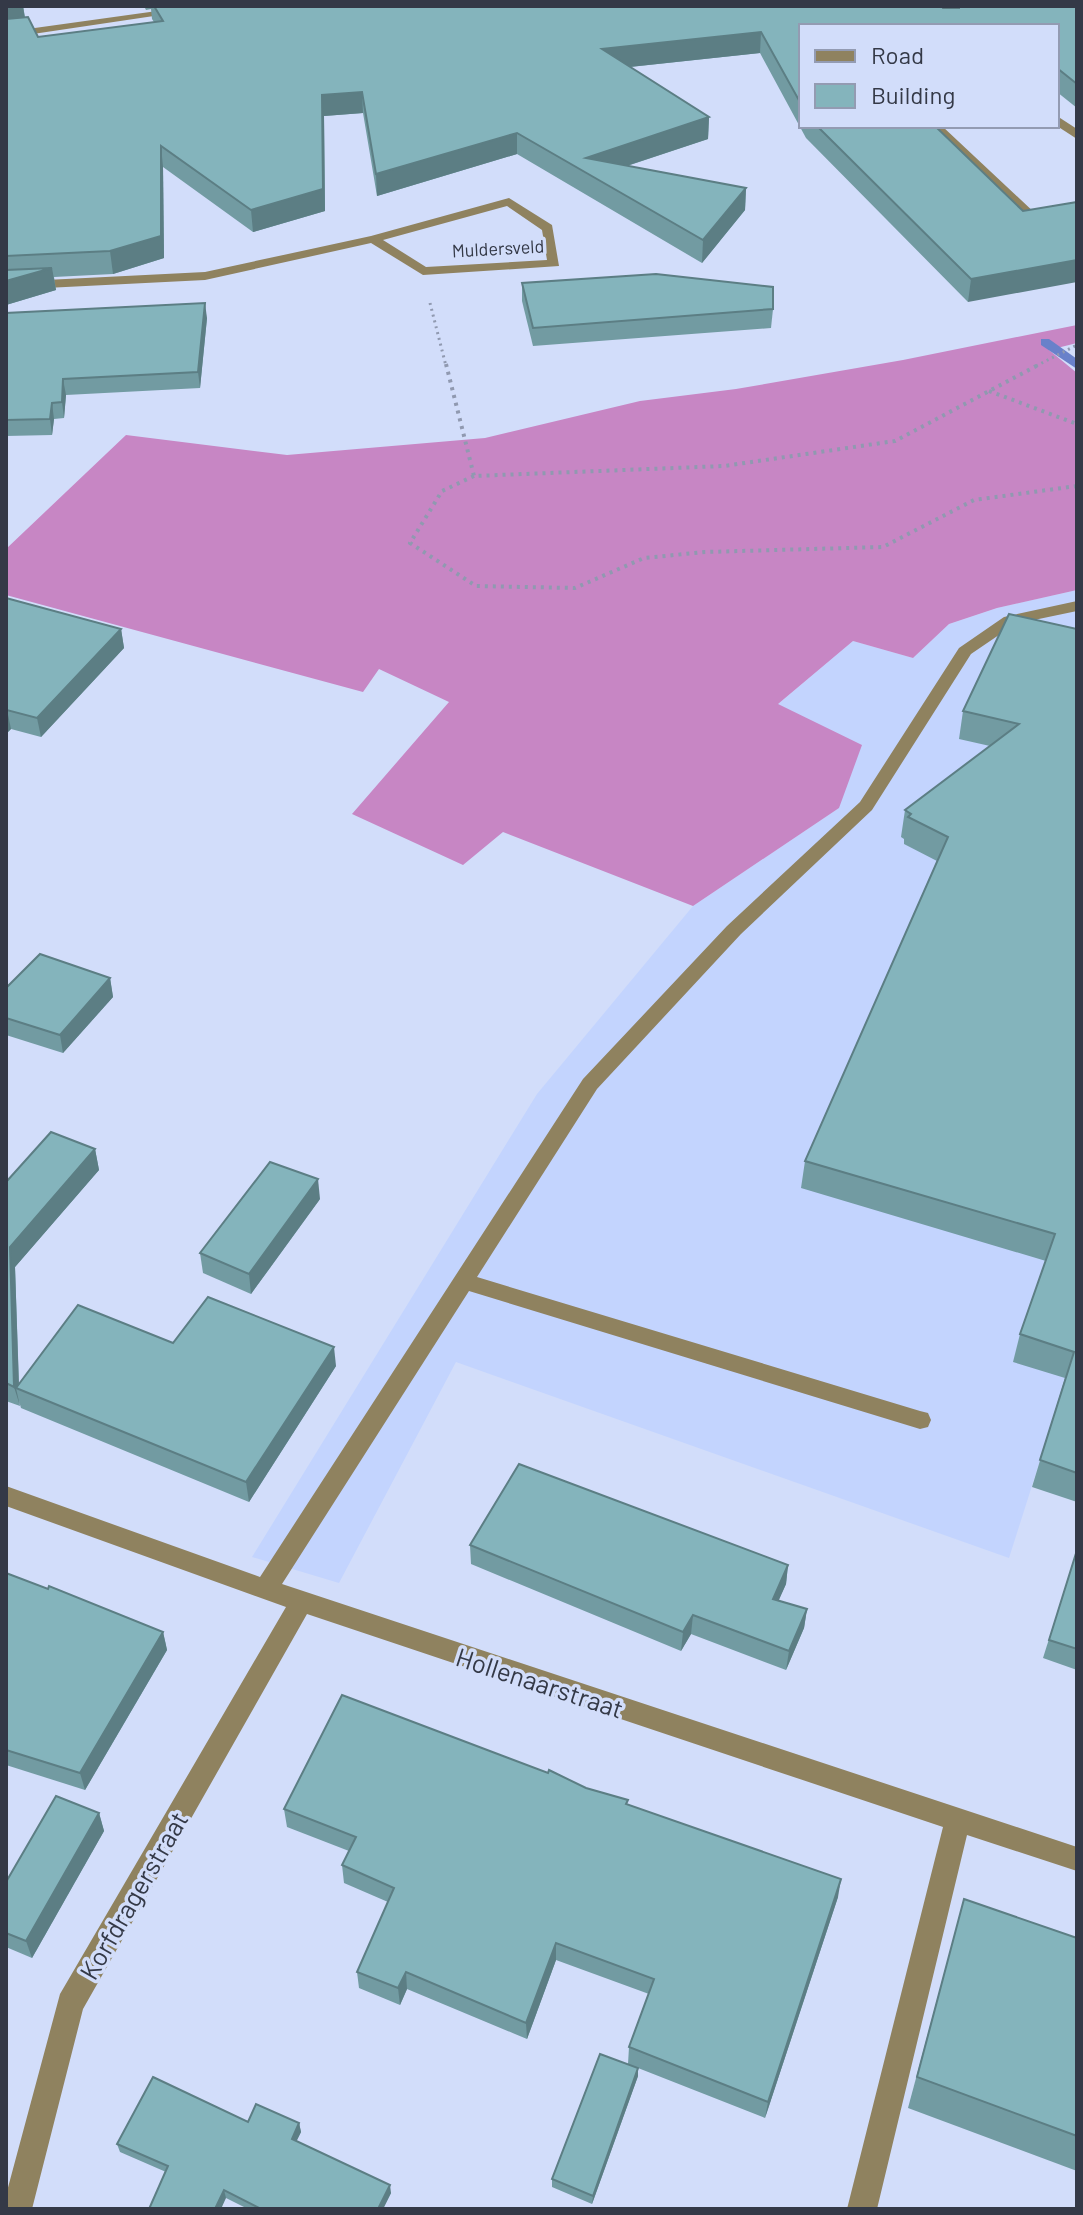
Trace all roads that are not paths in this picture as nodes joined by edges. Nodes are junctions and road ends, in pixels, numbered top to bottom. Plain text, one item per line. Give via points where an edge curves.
1 (216, 6) edge
2 (6, 35) edge
3 (1059, 122) edge
4 (937, 128) edge
5 (1077, 135) edge
6 (1077, 212) edge
7 (373, 239) junction
8 (6, 286) edge
9 (1077, 606) edge
10 (464, 1281) junction
11 (920, 1420) dead end
12 (6, 1496) edge
13 (265, 1590) junction
14 (301, 1603) junction
15 (958, 1820) junction
16 (1077, 1859) edge
17 (17, 2209) edge
18 (862, 2209) edge

1 - 2 street via 89,19
3 - 5 street
4 - 6 street via 1034,219
7 - 7 street, Muldersveld via 509,202 548,228 554,263 423,271
7 - 8 street, Muldersveld via 205,276
9 - 10 street via 1010,620 965,651 866,806 734,930 590,1084
10 - 11 street
10 - 13 street
12 - 13 street, Hollenaarstraat
13 - 14 street, Hollenaarstraat
14 - 15 street, Hollenaarstraat
14 - 17 street, Korfdragerstraat via 70,2004
15 - 16 street, Hollenaarstraat
15 - 18 street

